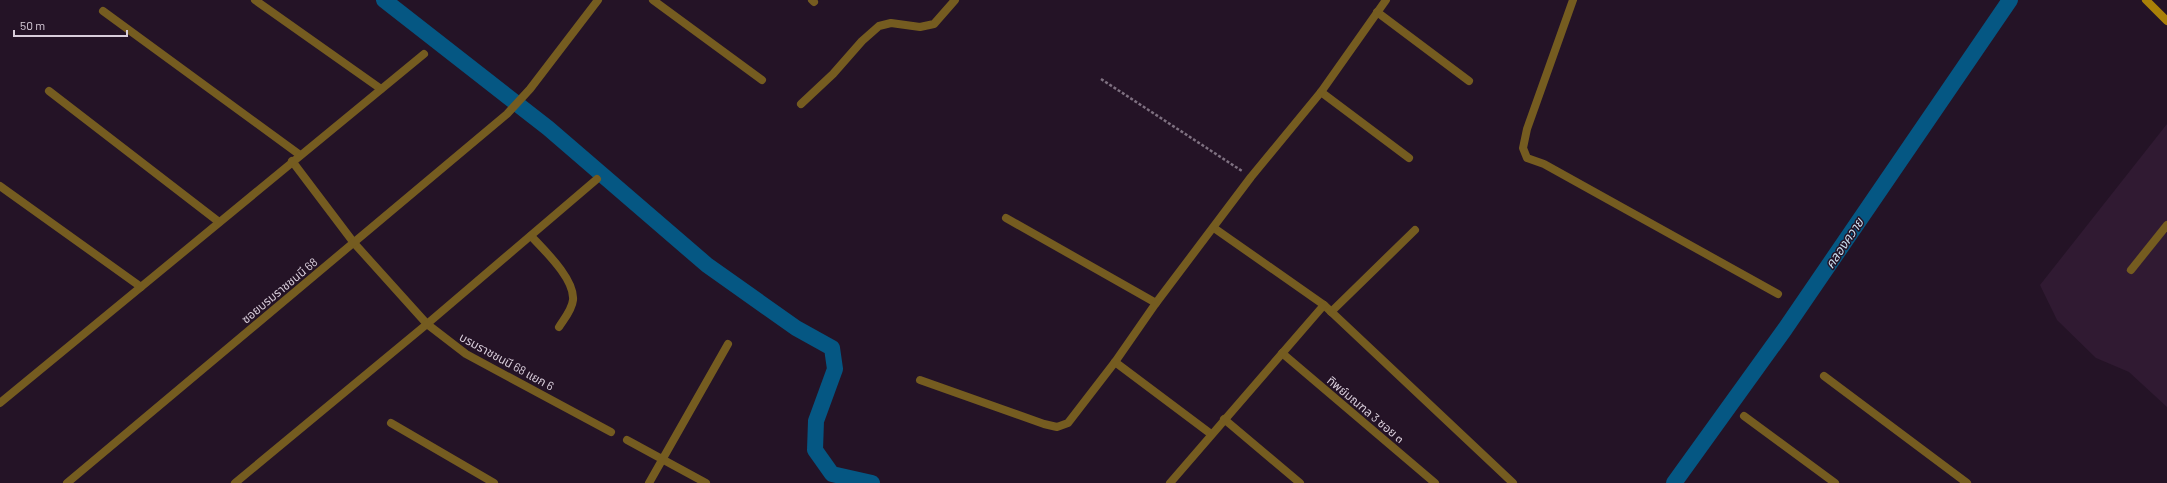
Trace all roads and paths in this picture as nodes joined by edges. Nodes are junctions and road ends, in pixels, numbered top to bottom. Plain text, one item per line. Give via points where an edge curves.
1 (255, 0) edge
2 (598, 0) edge
3 (653, 0) edge
4 (955, 0) edge
5 (1386, 0) edge
6 (1573, 0) edge
7 (2146, 0) edge
8 (103, 11) dead end
9 (1377, 12) junction
10 (2167, 21) edge
11 (424, 54) dead end
12 (1100, 79) dead end
13 (762, 80) dead end
14 (1469, 81) dead end
15 (381, 89) junction
16 (49, 91) dead end
17 (1320, 92) junction
18 (801, 104) dead end
19 (300, 155) junction
20 (1409, 158) dead end
21 (292, 161) junction
22 (1251, 177) junction
23 (597, 180) dead end
24 (0, 186) edge
25 (1006, 218) dead end
26 (219, 222) junction
27 (2167, 225) edge
28 (1214, 228) junction
29 (1415, 230) dead end
30 (531, 236) junction
31 (354, 243) junction
32 (2131, 270) dead end
33 (140, 287) junction
34 (1778, 294) dead end
35 (1156, 303) junction
36 (1324, 305) junction
37 (1332, 312) junction
38 (427, 324) junction
39 (559, 327) dead end
40 (728, 344) dead end
41 (1282, 353) junction
42 (1115, 362) junction
43 (1824, 376) dead end
44 (920, 380) dead end
45 (0, 403) edge
46 (1744, 416) dead end
47 (1224, 419) junction
48 (391, 423) dead end
49 (611, 432) dead end
50 (1211, 434) junction
51 (627, 440) dead end
52 (662, 459) junction
53 (67, 483) edge
54 (235, 483) edge
55 (494, 483) edge
56 (649, 483) edge
57 (706, 483) edge
58 (1170, 483) edge
59 (1300, 483) edge
60 (1435, 483) edge
61 (1513, 483) edge
62 (1835, 483) edge
63 (1967, 483) edge

1 - 15 street
2 - 31 street, ซอยบรมราชชนนี 68 via 530,89 507,114
3 - 13 street
4 - 18 street via 934,24 920,27 891,23 880,26
5 - 9 street
6 - 34 street via 1526,129 1523,148 1527,158 1551,168
7 - 10 street
8 - 19 street
9 - 14 street
9 - 17 street
11 - 15 street
12 - 22 path
15 - 19 street
16 - 26 street
17 - 20 street
17 - 22 street
19 - 21 street
21 - 26 street
21 - 31 street, บรมราชชนนี 68 แยก 6
22 - 28 street
23 - 30 street
24 - 33 street
25 - 35 street
26 - 33 street
27 - 32 street
28 - 35 street
28 - 36 street
29 - 37 street
30 - 38 street
30 - 39 street via 566,278 574,298
31 - 38 street, บรมราชชนนี 68 แยก 6
31 - 53 street, ซอยบรมราชชนนี 68
33 - 45 street
35 - 42 street
36 - 37 street
36 - 41 street
37 - 61 street
38 - 49 street, บรมราชชนนี 68 แยก 6 via 466,354
38 - 54 street
40 - 52 street
41 - 47 street
41 - 60 street, ทิพย์มณฑล 3 ซอย ๓
42 - 44 street via 1077,413 1068,423 1057,427
42 - 50 street
43 - 63 street
46 - 62 street
47 - 50 street
47 - 59 street
48 - 55 street
50 - 58 street
51 - 52 street
52 - 56 street
52 - 57 street

